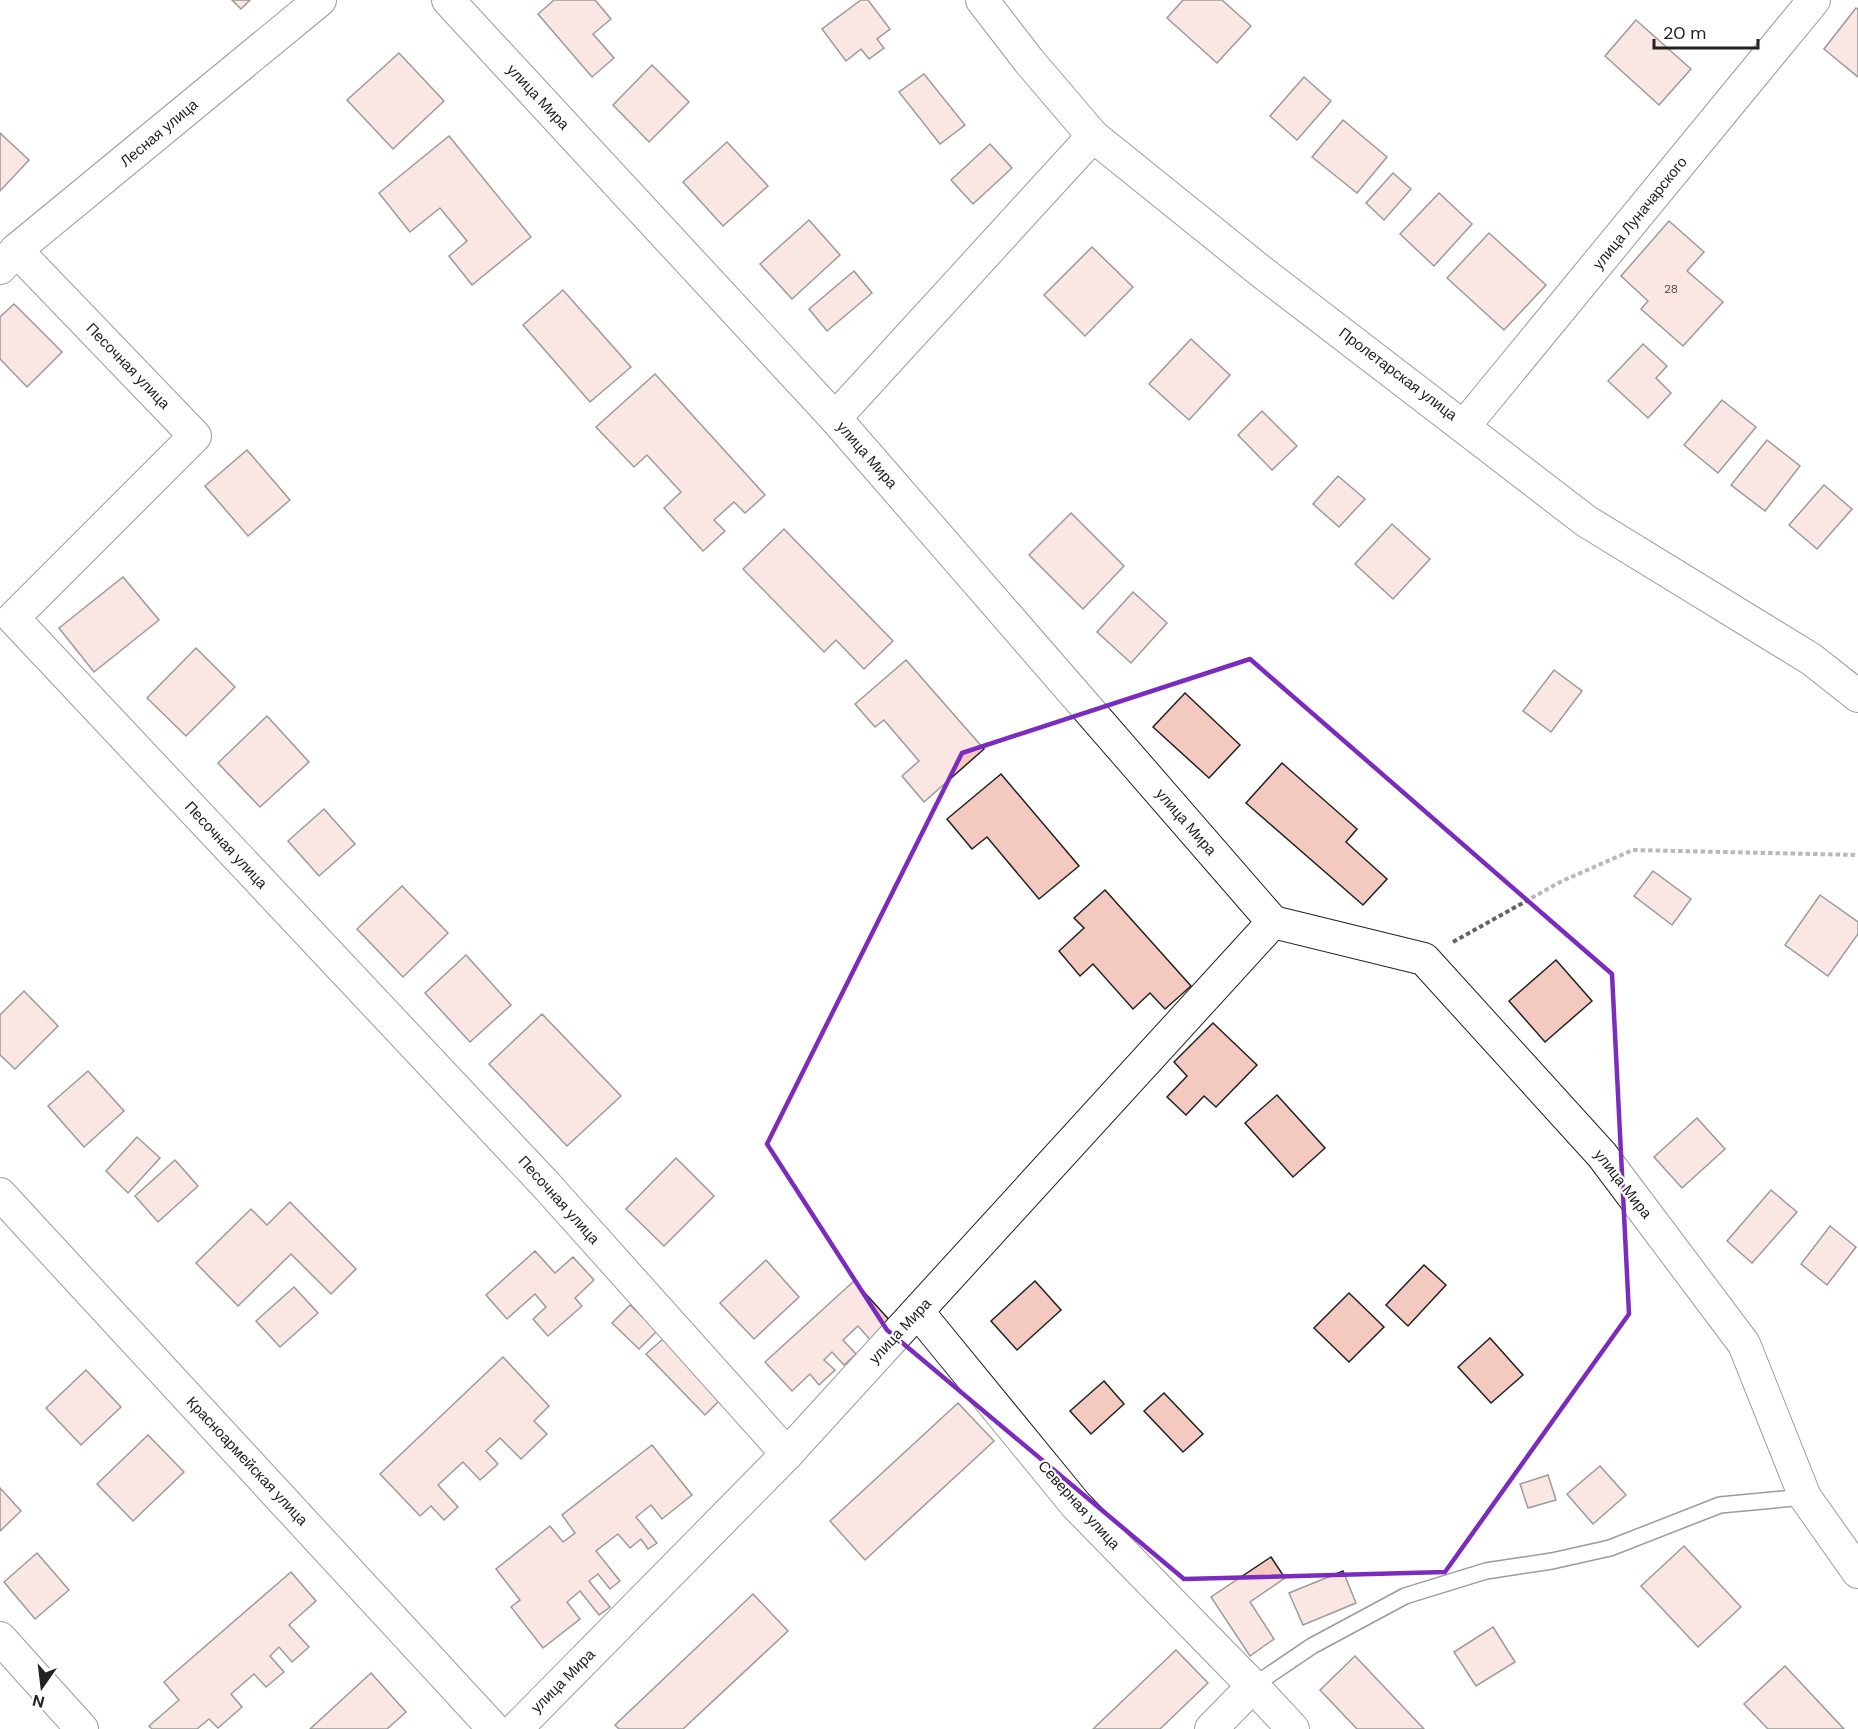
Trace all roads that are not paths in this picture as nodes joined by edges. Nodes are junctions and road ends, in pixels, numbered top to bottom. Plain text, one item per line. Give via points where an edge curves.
1 (320, 0) edge
2 (448, 0) edge
3 (982, 0) edge
4 (1814, 0) edge
5 (1093, 136) junction
6 (8, 259) edge
7 (835, 418) junction
8 (1465, 425) junction
9 (1858, 696) edge
10 (1273, 922) junction
11 (0, 1194) edge
12 (918, 1311) junction
13 (787, 1454) junction
14 (1805, 1497) junction
15 (1858, 1572) edge
16 (0, 1638) edge
17 (1247, 1692) junction
18 (82, 1729) edge
19 (494, 1729) edge
20 (516, 1729) edge
21 (1211, 1729) edge
22 (1293, 1729) edge

1 - 6 street, Лесная улица
2 - 7 street, улица Мира
3 - 5 street, Пролетарская улица
4 - 8 street, улица Луначарского
5 - 7 street
5 - 8 street, Пролетарская улица via 1263,273
6 - 13 street, Песочная улица via 195,436 13,618 547,1186
7 - 10 street, улица Мира
8 - 9 street, Пролетарская улица via 1586,521 1811,659
10 - 12 street, улица Мира
10 - 14 street, улица Мира via 1424,959 1602,1155 1743,1344
11 - 19 street, Красноармейская улица
12 - 13 street, улица Мира
12 - 17 street, Северная улица via 1076,1505
13 - 20 street, улица Мира
14 - 15 street, улица Мира
14 - 17 lane via 1720,1505 1610,1548 1486,1571 1405,1596 1312,1646
16 - 18 street
17 - 21 street
17 - 22 street, Северная улица

